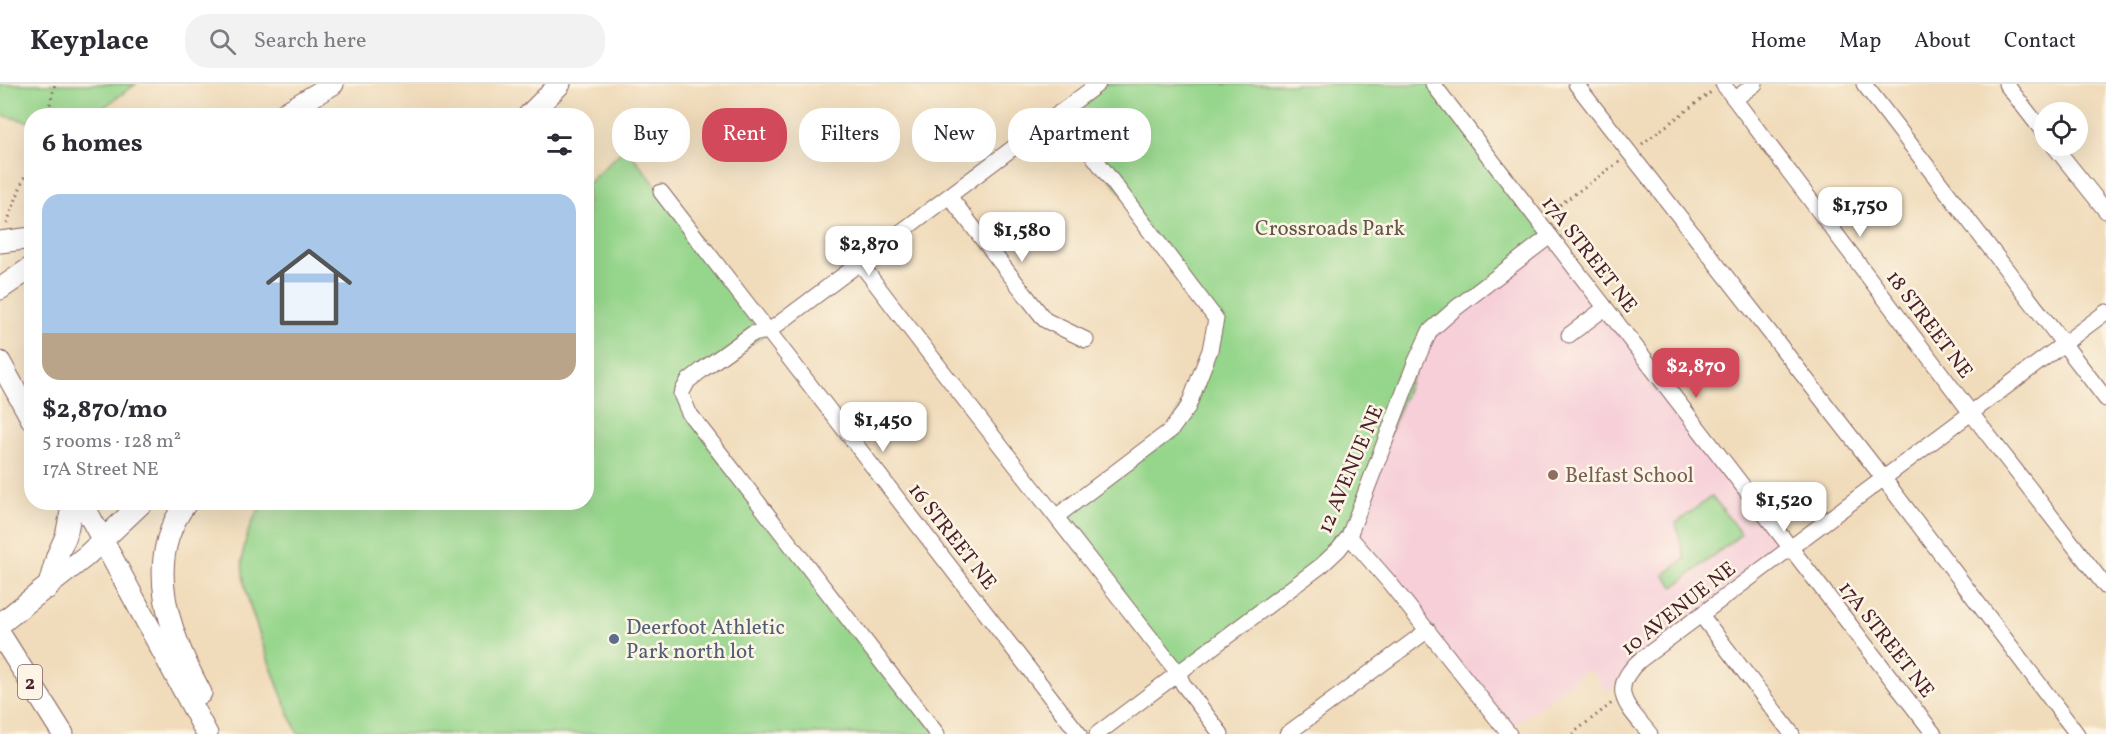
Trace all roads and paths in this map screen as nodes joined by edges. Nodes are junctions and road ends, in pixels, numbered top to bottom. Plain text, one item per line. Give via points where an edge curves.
1 (55, 84) edge
2 (333, 84) edge
3 (560, 84) edge
4 (1098, 84) edge
5 (1433, 84) edge
6 (1576, 84) edge
7 (1723, 84) edge
8 (1755, 84) edge
9 (1864, 84) edge
10 (2006, 84) edge
11 (1735, 99) junction
12 (49, 108) edge
13 (293, 108) edge
14 (536, 108) edge
15 (1065, 108) edge
16 (2034, 120) edge
17 (1008, 151) edge
18 (2062, 156) edge
19 (1098, 162) edge
20 (24, 179) edge
21 (661, 192) dead end
22 (949, 196) junction
23 (2106, 212) edge
24 (1550, 236) junction
25 (2, 238) edge
26 (24, 238) edge
27 (860, 263) junction
28 (24, 272) edge
29 (0, 289) edge
30 (1605, 308) junction
31 (2106, 312) edge
32 (769, 331) junction
33 (1569, 335) dead end
34 (1086, 340) dead end
35 (2063, 345) junction
36 (0, 362) edge
37 (0, 390) edge
38 (2106, 399) edge
39 (24, 407) edge
40 (24, 412) edge
41 (1971, 413) junction
42 (1884, 479) junction
43 (71, 510) edge
44 (86, 510) edge
45 (135, 510) edge
46 (182, 510) edge
47 (1057, 516) junction
48 (1349, 536) junction
49 (103, 541) junction
50 (1790, 549) junction
51 (2106, 587) edge
52 (48, 588) junction
53 (1701, 615) junction
54 (0, 624) edge
55 (1428, 630) junction
56 (0, 634) edge
57 (1178, 674) junction
58 (1623, 687) junction
59 (63, 734) edge
60 (207, 734) edge
61 (221, 734) edge
62 (937, 734) edge
63 (1079, 734) edge
64 (1097, 734) edge
65 (1221, 734) edge
66 (1287, 734) edge
67 (1509, 734) edge
68 (1572, 734) edge
69 (1650, 734) edge
70 (1792, 734) edge
71 (1934, 734) edge
72 (2077, 734) edge

1 - 12 path
2 - 13 highway
3 - 14 highway
4 - 15 street
5 - 24 street, 17A STREET NE
6 - 42 street
7 - 11 street, 18 STREET NE
8 - 11 street
9 - 35 street
10 - 16 street
11 - 41 street, 18 STREET NE
17 - 22 street
18 - 23 street
19 - 47 street via 1216,319 1210,350 1188,406 1171,430
20 - 25 path
21 - 32 street, 16 STREET NE
22 - 27 street
22 - 34 street via 1046,320
24 - 30 street, 17A STREET NE
24 - 48 street, 12 AVENUE NE via 1430,331
25 - 26 highway
27 - 32 street
27 - 47 street
28 - 29 highway
30 - 33 street
30 - 50 street, 17A STREET NE
31 - 35 street, 10 AVENUE NE
32 - 62 street via 752,334 688,381 681,394 684,404
32 - 63 street, 16 STREET NE
35 - 38 street
35 - 41 street, 10 AVENUE NE
36 - 39 highway
37 - 40 highway
41 - 42 street, 10 AVENUE NE
41 - 51 street, 18 STREET NE
42 - 50 street, 10 AVENUE NE
42 - 72 street
43 - 52 highway
44 - 49 highway
45 - 49 highway
46 - 61 highway via 164,552 165,599 188,668
47 - 57 street
48 - 55 street
48 - 57 street, 12 AVENUE NE via 1322,565
49 - 52 highway
49 - 60 highway
50 - 53 street, 10 AVENUE NE
50 - 71 street, 17A STREET NE
52 - 54 highway
53 - 58 street, 10 AVENUE NE via 1639,662
53 - 70 street
55 - 66 street
55 - 67 street
56 - 59 highway, 2
57 - 64 street, 12 AVENUE NE
57 - 65 street
58 - 68 path
58 - 69 street via 1631,710

